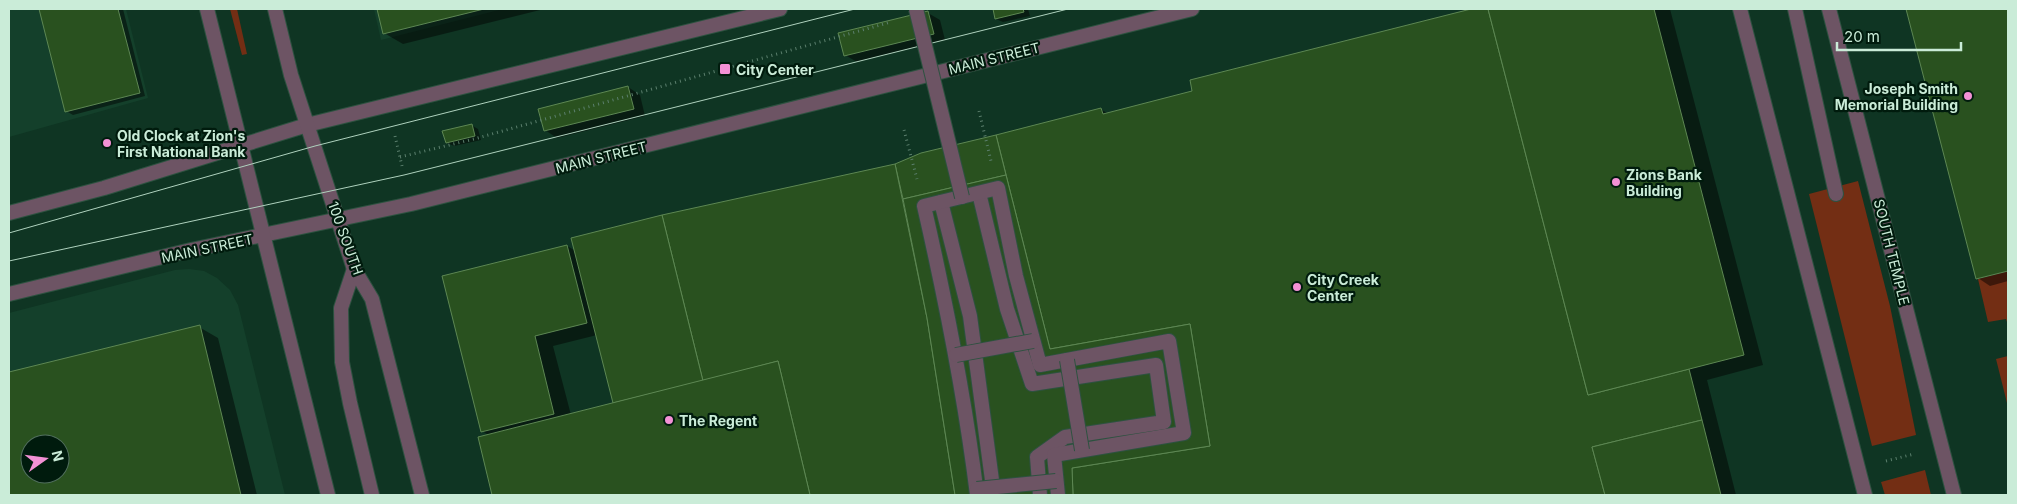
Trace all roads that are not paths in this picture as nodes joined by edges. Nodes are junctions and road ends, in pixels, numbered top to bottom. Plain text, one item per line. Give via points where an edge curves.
1 (207, 9) edge
2 (275, 9) edge
3 (780, 9) edge
4 (916, 9) edge
5 (1192, 9) edge
6 (1740, 9) edge
7 (1795, 9) edge
8 (1829, 9) edge
9 (307, 125) junction
10 (240, 145) junction
11 (979, 193) junction
12 (1836, 194) dead end
13 (962, 197) junction
14 (941, 202) junction
15 (9, 213) edge
16 (339, 220) junction
17 (263, 236) junction
18 (354, 269) junction
19 (9, 294) edge
20 (1033, 341) junction
21 (956, 355) junction
22 (1067, 360) junction
23 (1082, 450) junction
24 (1057, 488) edge
25 (977, 492) edge
26 (328, 495) edge
27 (372, 495) edge
28 (422, 495) edge
29 (994, 495) edge
30 (1040, 495) edge
31 (1865, 495) edge
32 (1954, 495) edge

1 - 10 street
2 - 9 street, 100 SOUTH
3 - 9 street
4 - 13 street, bridge
5 - 16 street, MAIN STREET
6 - 31 street
7 - 12 street
8 - 32 street, SOUTH TEMPLE
9 - 10 street
9 - 16 street, 100 SOUTH
10 - 15 street via 104,188
10 - 17 street
11 - 13 street
11 - 20 street via 998,188
11 - 30 street via 1007,309 1032,384 1156,365 1164,422 1065,437 1037,457
13 - 14 street
14 - 21 street via 924,206
14 - 29 street via 970,316
16 - 17 street, MAIN STREET
16 - 18 street, 100 SOUTH
17 - 19 street, MAIN STREET
17 - 26 street
18 - 27 street via 341,308 342,362
18 - 28 street, 100 SOUTH via 372,299
20 - 21 street, bridge
20 - 22 street via 1040,366
21 - 25 street
22 - 23 street, bridge
22 - 23 street via 1169,341 1184,433
23 - 24 street via 1054,455
24 - 25 street, bridge

